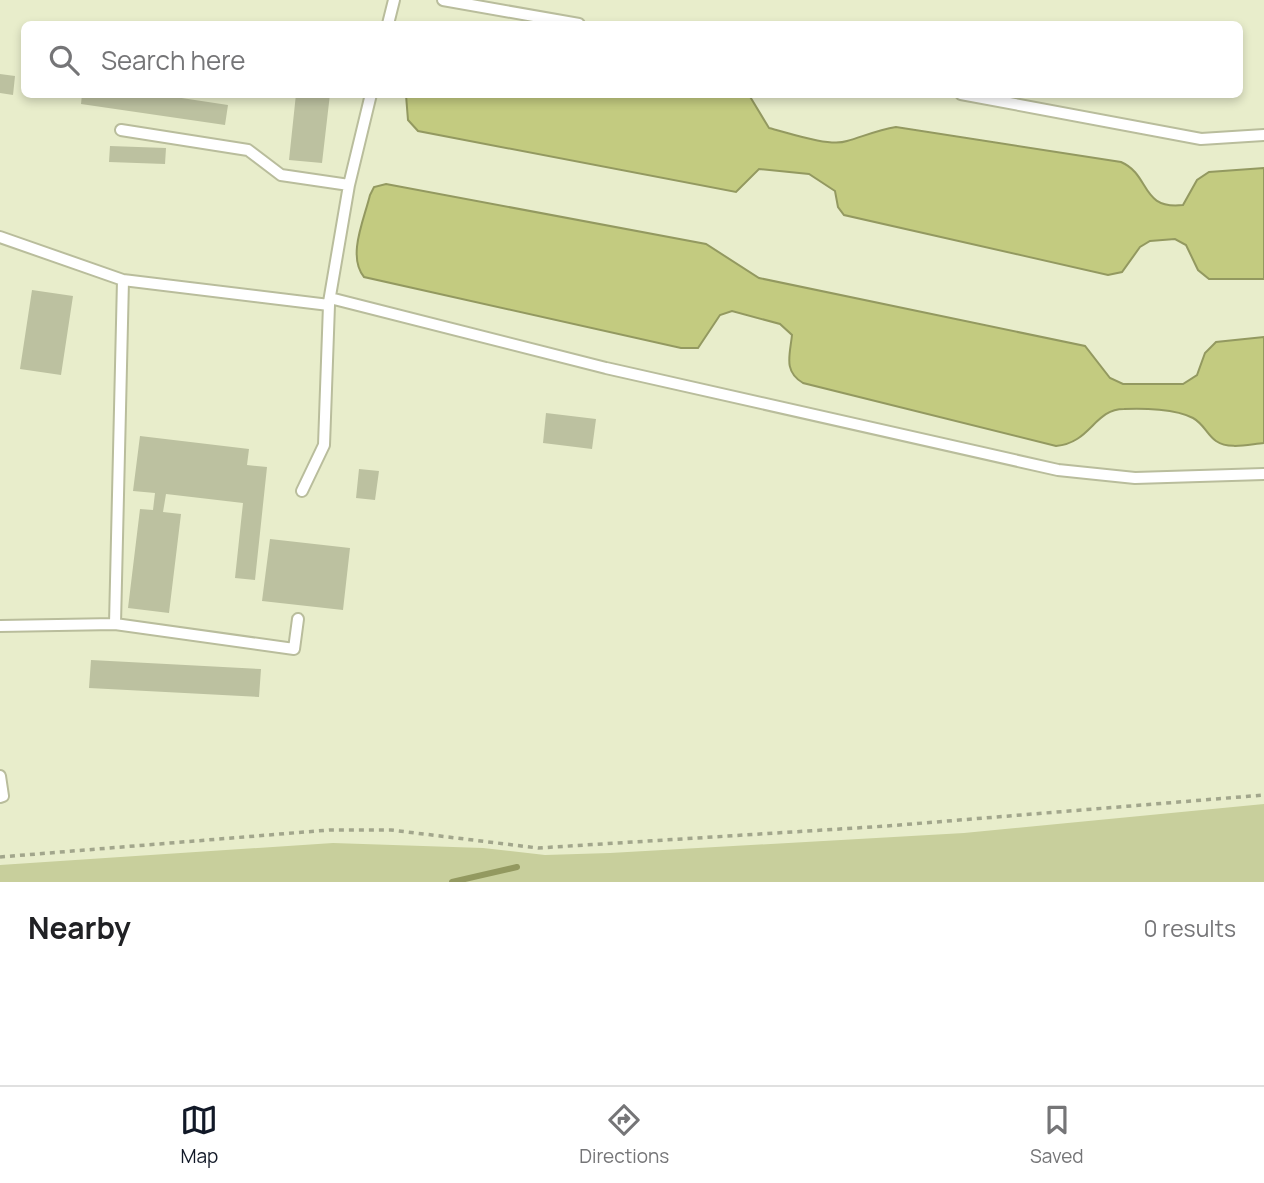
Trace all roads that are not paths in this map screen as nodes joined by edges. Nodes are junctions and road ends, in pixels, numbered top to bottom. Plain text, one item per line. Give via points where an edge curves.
1 (394, 0) edge
2 (443, 0) edge
3 (389, 21) edge
4 (562, 21) edge
5 (370, 98) edge
6 (982, 98) edge
7 (121, 131) dead end
8 (1264, 135) edge
9 (349, 185) junction
10 (0, 237) edge
11 (123, 280) junction
12 (329, 302) junction
13 (1264, 474) edge
14 (302, 491) dead end
15 (298, 619) dead end
16 (115, 624) junction
17 (0, 626) edge
18 (0, 776) edge
19 (0, 797) edge

1 - 3 lane
2 - 4 lane
5 - 9 lane
6 - 8 lane via 1201,139
7 - 9 lane via 247,150 281,175
9 - 12 lane
10 - 11 lane
11 - 12 lane
11 - 16 lane
12 - 13 lane via 1058,470 1135,478
12 - 14 lane via 324,444
15 - 16 lane via 294,649
16 - 17 lane
18 - 19 lane

